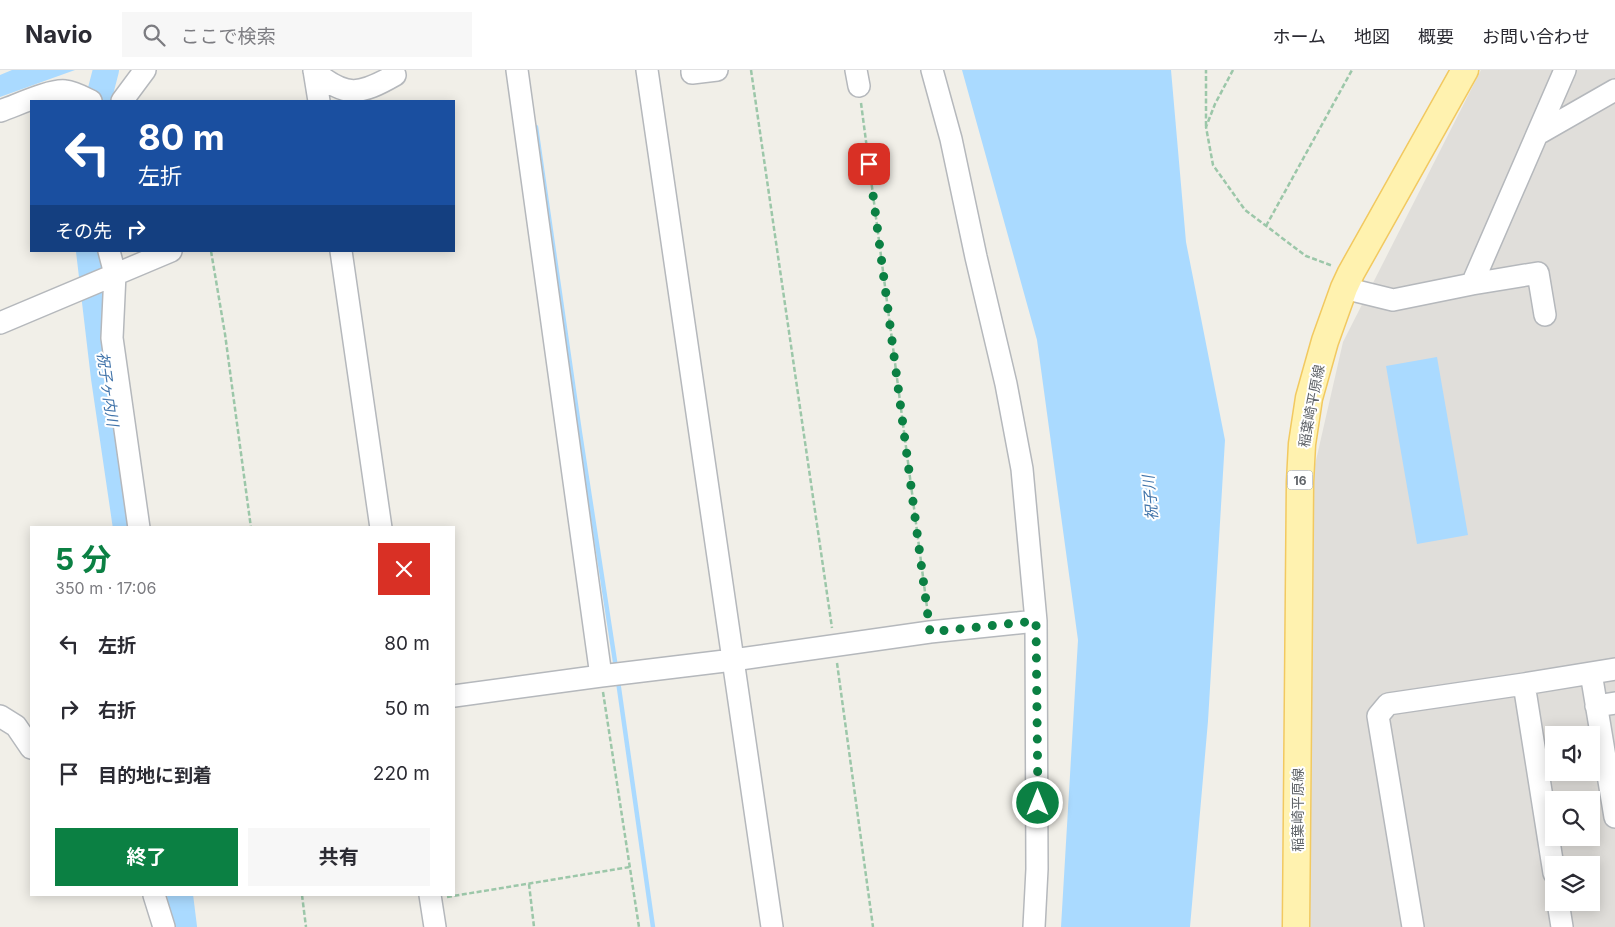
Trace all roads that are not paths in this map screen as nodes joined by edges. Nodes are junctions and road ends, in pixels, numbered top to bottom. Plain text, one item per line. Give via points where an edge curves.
1 (145, 70) edge
2 (517, 70) edge
3 (647, 70) edge
4 (692, 70) edge
5 (717, 70) edge
6 (932, 70) edge
7 (1464, 70) edge
8 (1565, 70) edge
9 (314, 71) edge
10 (396, 73) edge
11 (1615, 90) edge
12 (82, 97) edge
13 (30, 100) edge
14 (30, 100) edge
15 (123, 100) edge
16 (319, 100) edge
17 (376, 100) edge
18 (0, 111) edge
19 (1538, 134) junction
20 (109, 252) edge
21 (169, 252) edge
22 (339, 257) edge
23 (112, 275) junction
24 (1348, 280) junction
25 (1472, 284) junction
26 (1545, 315) dead end
27 (0, 323) edge
28 (139, 526) edge
29 (381, 526) edge
30 (1036, 621) junction
31 (733, 660) junction
32 (1615, 669) edge
33 (1590, 673) junction
34 (612, 675) junction
35 (1524, 684) junction
36 (455, 696) edge
37 (1606, 705) edge
38 (0, 716) edge
39 (30, 747) edge
40 (1615, 817) edge
41 (1551, 856) edge
42 (154, 896) edge
43 (430, 898) edge
44 (1559, 911) edge
45 (164, 927) edge
46 (435, 927) edge
47 (772, 927) edge
48 (1034, 927) edge
49 (1296, 927) edge
50 (1413, 927) edge
51 (1562, 927) edge

1 - 15 street
2 - 34 street
3 - 31 street
4 - 5 street via 692,74
6 - 30 street via 951,139 1006,384 1022,469
7 - 24 main road, 稲葉崎平原線 / 16
8 - 19 street
9 - 10 street via 343,90 356,91 374,87
9 - 16 street
10 - 17 street
11 - 19 street
12 - 13 street via 63,90
14 - 18 street
19 - 25 street
20 - 23 street
21 - 23 street
22 - 29 street
23 - 27 street
23 - 28 street via 112,338
24 - 25 street via 1393,300
24 - 49 main road, 稲葉崎平原線 / 16 via 1325,341 1309,398 1302,444
25 - 26 street via 1538,273
30 - 31 street via 930,632
30 - 48 street via 1037,870
31 - 34 street
31 - 47 street
32 - 33 street
33 - 35 street
33 - 37 street
34 - 36 street
35 - 41 street
35 - 50 street via 1388,704 1378,716
37 - 40 street
38 - 39 street via 16,726
42 - 45 street
43 - 46 street
44 - 51 street

